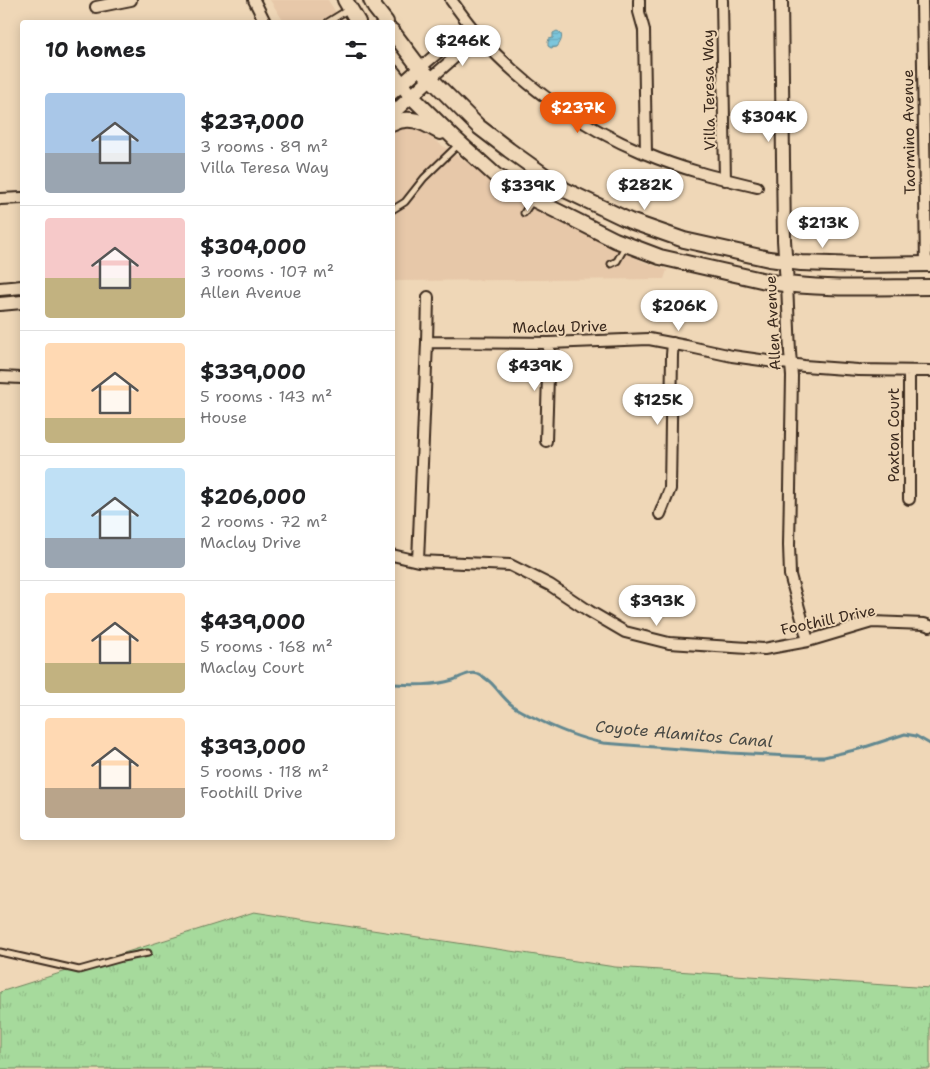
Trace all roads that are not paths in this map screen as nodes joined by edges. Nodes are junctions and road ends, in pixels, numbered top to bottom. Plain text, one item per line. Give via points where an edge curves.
1 (131, 0) edge
2 (254, 0) edge
3 (371, 0) edge
4 (451, 0) edge
5 (639, 0) edge
6 (722, 0) edge
7 (781, 0) edge
8 (922, 0) edge
9 (347, 4) edge
10 (96, 7) dead end
11 (264, 20) edge
12 (330, 20) edge
13 (357, 20) edge
14 (385, 20) edge
15 (470, 25) junction
16 (395, 35) edge
17 (479, 36) junction
18 (420, 68) junction
19 (430, 79) junction
20 (397, 89) edge
21 (412, 97) junction
22 (395, 111) edge
23 (395, 122) edge
24 (457, 141) junction
25 (646, 154) junction
26 (725, 180) junction
27 (927, 185) edge
28 (757, 187) dead end
29 (20, 198) edge
30 (0, 199) edge
31 (533, 199) junction
32 (395, 208) edge
33 (524, 213) dead end
34 (626, 244) junction
35 (786, 262) junction
36 (611, 264) dead end
37 (928, 264) edge
38 (787, 284) junction
39 (20, 287) edge
40 (930, 287) edge
41 (0, 289) edge
42 (428, 297) dead end
43 (20, 302) edge
44 (0, 304) edge
45 (427, 342) junction
46 (549, 343) junction
47 (673, 344) junction
48 (792, 364) junction
49 (909, 371) junction
50 (930, 371) edge
51 (0, 377) edge
52 (20, 378) edge
53 (546, 441) dead end
54 (909, 499) dead end
55 (660, 514) dead end
56 (395, 556) edge
57 (418, 561) junction
58 (930, 626) edge
59 (808, 641) junction
60 (0, 952) edge
61 (148, 953) dead end

1 - 10 street
2 - 11 street
3 - 14 main road
4 - 15 street, Villa Teresa Way
5 - 25 street via 644,30
6 - 26 street, Villa Teresa Way
7 - 35 street, Allen Avenue
8 - 27 street, Taormino Avenue
9 - 12 lane
9 - 13 main road
15 - 17 street, Villa Teresa Way
15 - 18 street
16 - 18 main road
17 - 19 street
17 - 25 street, Villa Teresa Way via 545,96 582,122
18 - 19 main road
18 - 20 street
19 - 21 street
19 - 35 main road via 479,127 566,190 630,222 684,240
20 - 21 main road
21 - 22 street
21 - 24 main road
23 - 24 main road via 422,122
24 - 31 main road via 495,175
24 - 32 lane via 405,202
25 - 26 street, Villa Teresa Way
26 - 28 street, Villa Teresa Way
27 - 37 street, Taormino Avenue
29 - 30 street
31 - 33 lane
31 - 34 main road
34 - 36 lane via 617,261
34 - 38 main road via 660,257
35 - 37 main road
35 - 38 street, Allen Avenue
38 - 40 main road via 857,288
38 - 48 street, Allen Avenue
39 - 41 street
42 - 45 street
43 - 44 street
45 - 46 street, Maclay Drive
45 - 57 street
46 - 47 street, Maclay Drive via 649,339
46 - 53 street
47 - 48 street, Maclay Drive
47 - 55 street via 670,489
48 - 49 street, Maclay Drive
48 - 59 street, Allen Avenue via 790,574
49 - 50 street, Maclay Drive
49 - 54 street, Paxton Court
51 - 52 street
56 - 57 street, Foothill Drive
57 - 59 street, Foothill Drive via 510,565 550,585 625,632 669,643 764,649
58 - 59 street, Foothill Drive via 872,622
60 - 61 lane via 79,970

